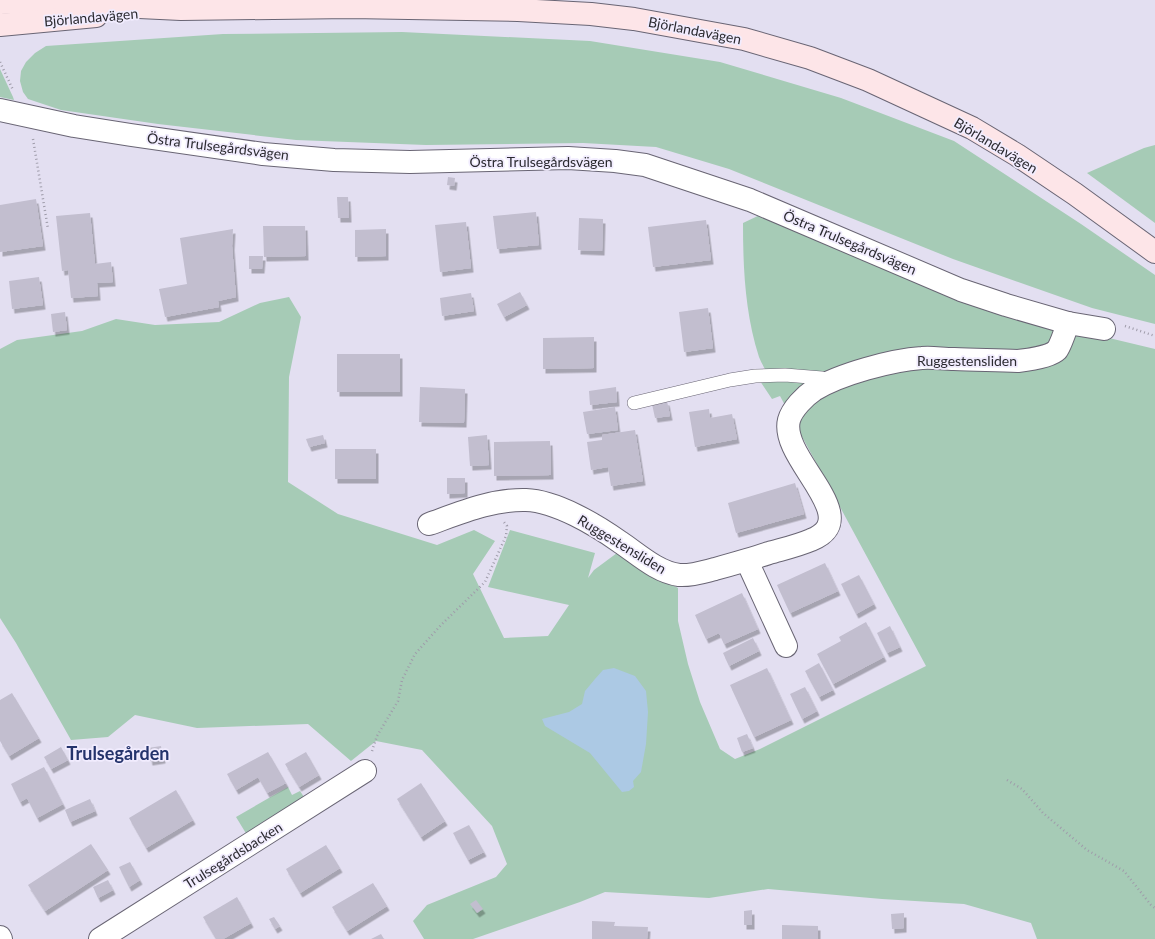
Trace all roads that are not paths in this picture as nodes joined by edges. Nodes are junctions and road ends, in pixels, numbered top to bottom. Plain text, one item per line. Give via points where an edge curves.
1 (0, 3) edge
2 (181, 9) junction
3 (0, 25) edge
4 (6, 112) edge
5 (1155, 252) edge
6 (1068, 323) junction
7 (1113, 327) road end
8 (826, 384) junction
9 (634, 403) dead end
10 (429, 524) dead end
11 (747, 561) junction
12 (786, 646) dead end
13 (365, 771) road end
14 (100, 939) edge

1 - 2 street, Björlandavägen via 35,2
2 - 3 street, Björlandavägen
2 - 5 street, Björlandavägen via 351,7 518,10 634,19 744,39 810,58 868,80 972,128 1075,194
4 - 6 street, Östra Trulsegårdsvägen via 131,135 263,154 334,160 410,162 568,158 645,165 750,200 962,290
6 - 7 street, Östra Trulsegårdsvägen
6 - 8 street, Ruggestensliden via 1057,350 1033,359 1018,361 922,358 882,364
8 - 9 lane via 822,378 815,377 755,376
8 - 11 street, Ruggestensliden via 814,390 797,405 789,420 789,434 799,458 825,500 831,520 828,529 812,540
10 - 11 street, Ruggestensliden via 491,504 527,500 568,512 601,529 668,572 680,575 694,574
11 - 12 street
13 - 14 street, Trulsegårdsbacken

